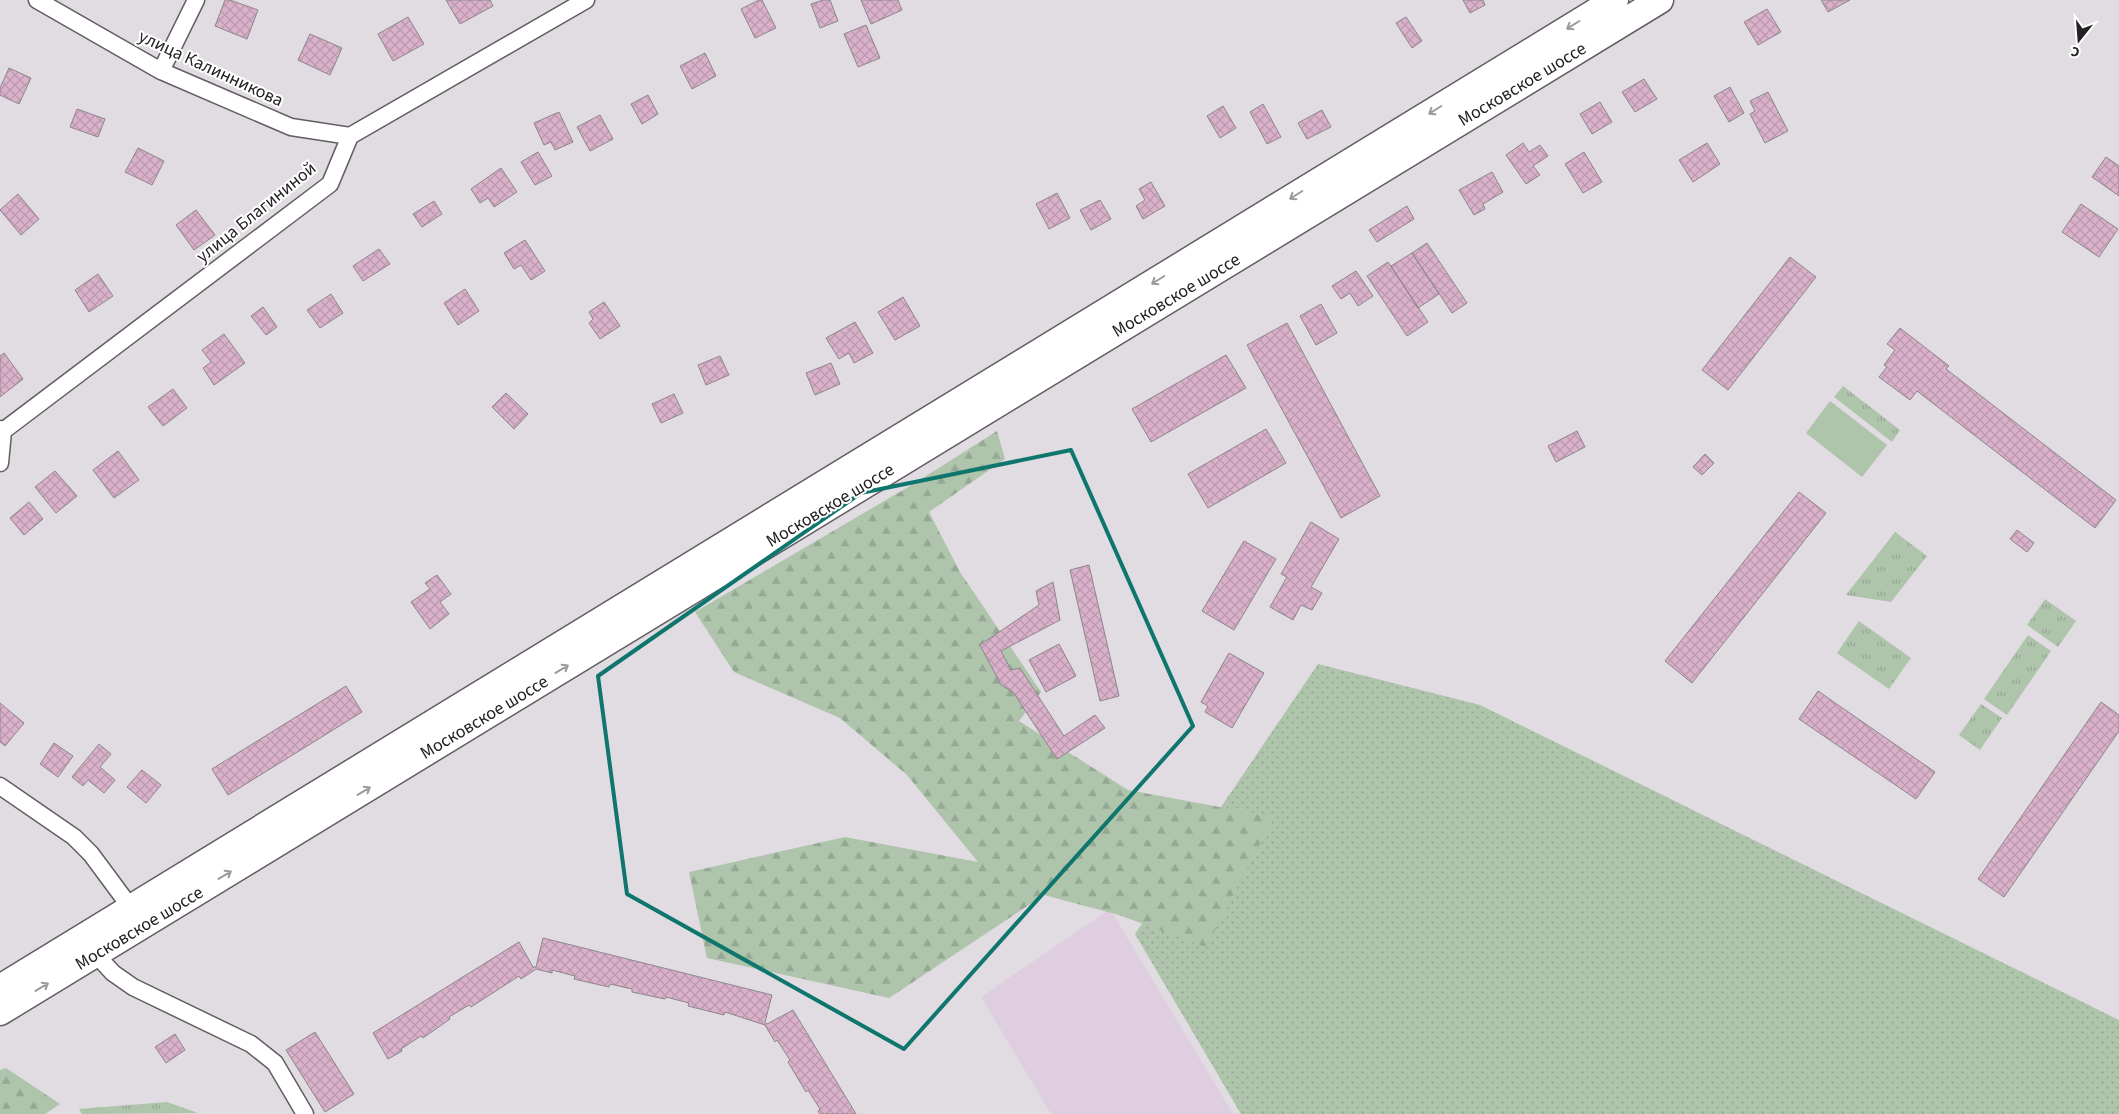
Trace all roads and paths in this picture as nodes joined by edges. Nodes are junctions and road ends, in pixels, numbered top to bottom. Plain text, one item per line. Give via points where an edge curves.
1 (37, 0) edge
2 (196, 0) edge
3 (586, 0) edge
4 (1660, 0) edge
5 (1617, 6) edge
6 (161, 71) junction
7 (350, 136) junction
8 (2, 430) edge
9 (0, 463) edge
10 (0, 786) edge
11 (131, 908) junction
12 (88, 946) junction
13 (0, 988) edge
14 (0, 1012) edge
15 (305, 1114) edge

1 - 6 street, улица Калинникова
2 - 6 street
3 - 7 street
4 - 5 main road, Московское шоссе
5 -> 11 main road, Московское шоссе
12 -> 5 main road, Московское шоссе
6 - 7 street, улица Калинникова via 291,127
7 - 8 street, улица Благининой via 330,184
8 - 9 street
10 - 11 street via 74,837 91,854
11 - 12 main road, Московское шоссе
12 - 13 main road, Московское шоссе
14 -> 12 main road, Московское шоссе
12 - 15 street via 113,973 134,987 251,1044 275,1063

